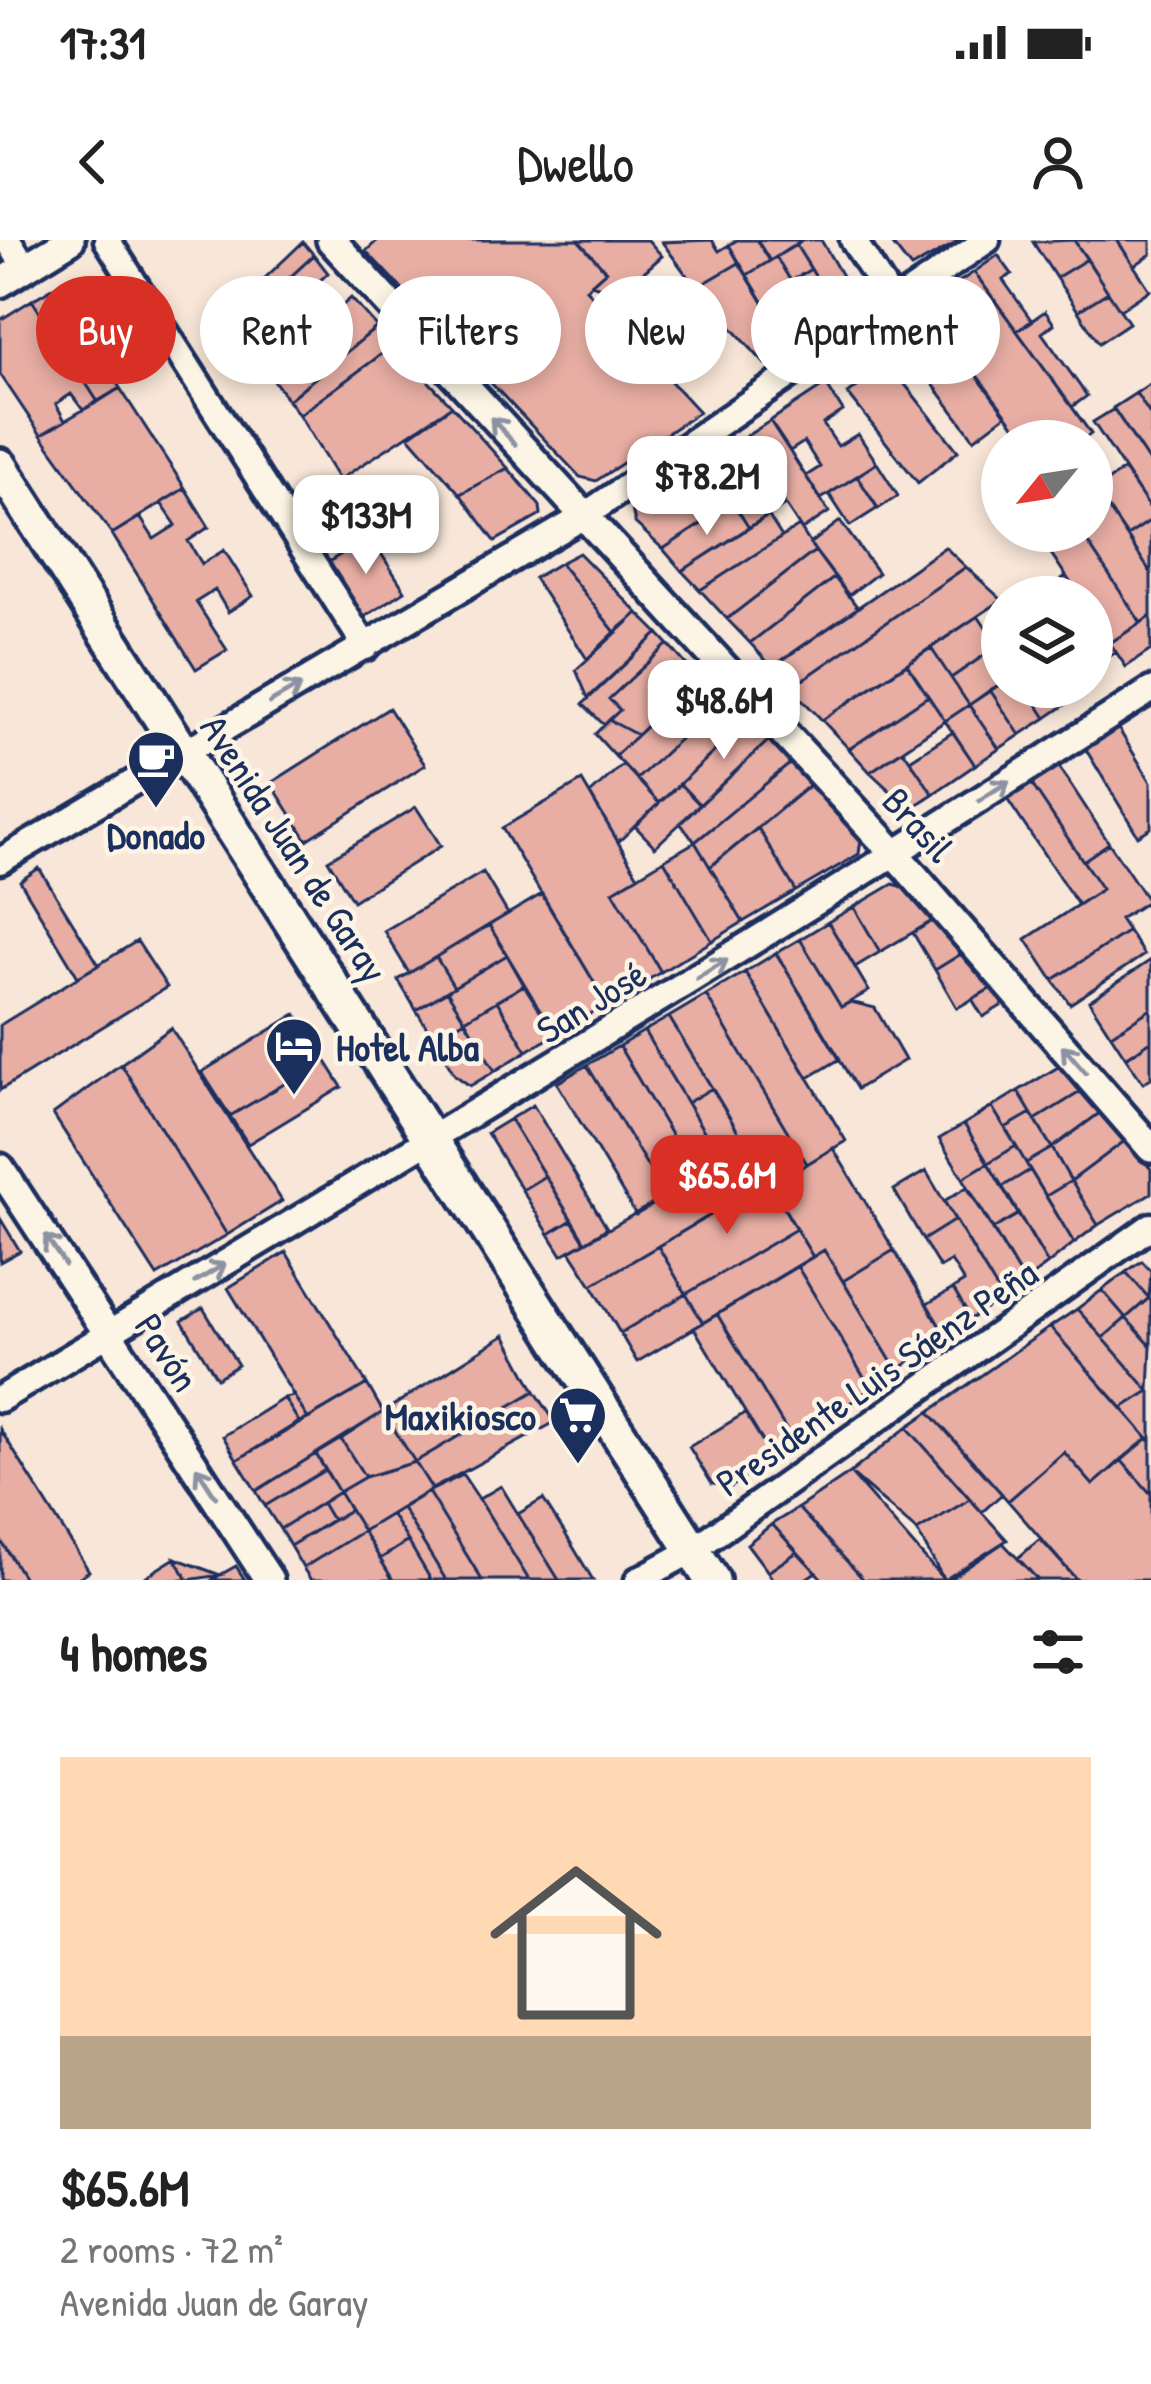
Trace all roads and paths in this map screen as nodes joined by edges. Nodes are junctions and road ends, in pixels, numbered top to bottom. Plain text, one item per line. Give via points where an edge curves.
1 (8, 240) edge
2 (70, 240) edge
3 (106, 240) edge
4 (331, 240) edge
5 (853, 240) edge
6 (987, 240) edge
7 (25, 267) junction
8 (876, 276) edge
9 (934, 276) edge
10 (0, 283) edge
11 (776, 384) edge
12 (0, 466) edge
13 (581, 518) junction
14 (366, 646) junction
15 (1151, 690) edge
16 (184, 753) junction
17 (896, 855) junction
18 (0, 861) edge
19 (433, 1140) junction
20 (1151, 1148) edge
21 (0, 1168) edge
22 (1151, 1226) edge
23 (109, 1333) junction
24 (0, 1399) edge
25 (694, 1570) edge
26 (269, 1580) edge
27 (638, 1580) edge
28 (712, 1580) edge

1 - 7 street
2 - 7 street
3 - 14 street
13 -> 4 street, Brasil
5 - 8 street
6 - 9 street
7 - 10 street
11 - 13 street
12 - 16 main road, Avenida Juan de Garay
13 - 14 street
13 - 17 street, Brasil
16 -> 14 street
17 -> 15 street, San José
16 - 18 street
16 - 19 main road, Avenida Juan de Garay
19 -> 17 street, San José
20 -> 17 street, Brasil
23 -> 19 street, San José
19 - 25 main road, Avenida Juan de Garay
23 -> 21 street, Pavón
22 - 25 street, Presidente Luis Sáenz Peña
23 - 24 street, San José
26 -> 23 street, Pavón
25 - 27 street, Presidente Luis Sáenz Peña
25 - 28 main road, Avenida Juan de Garay

